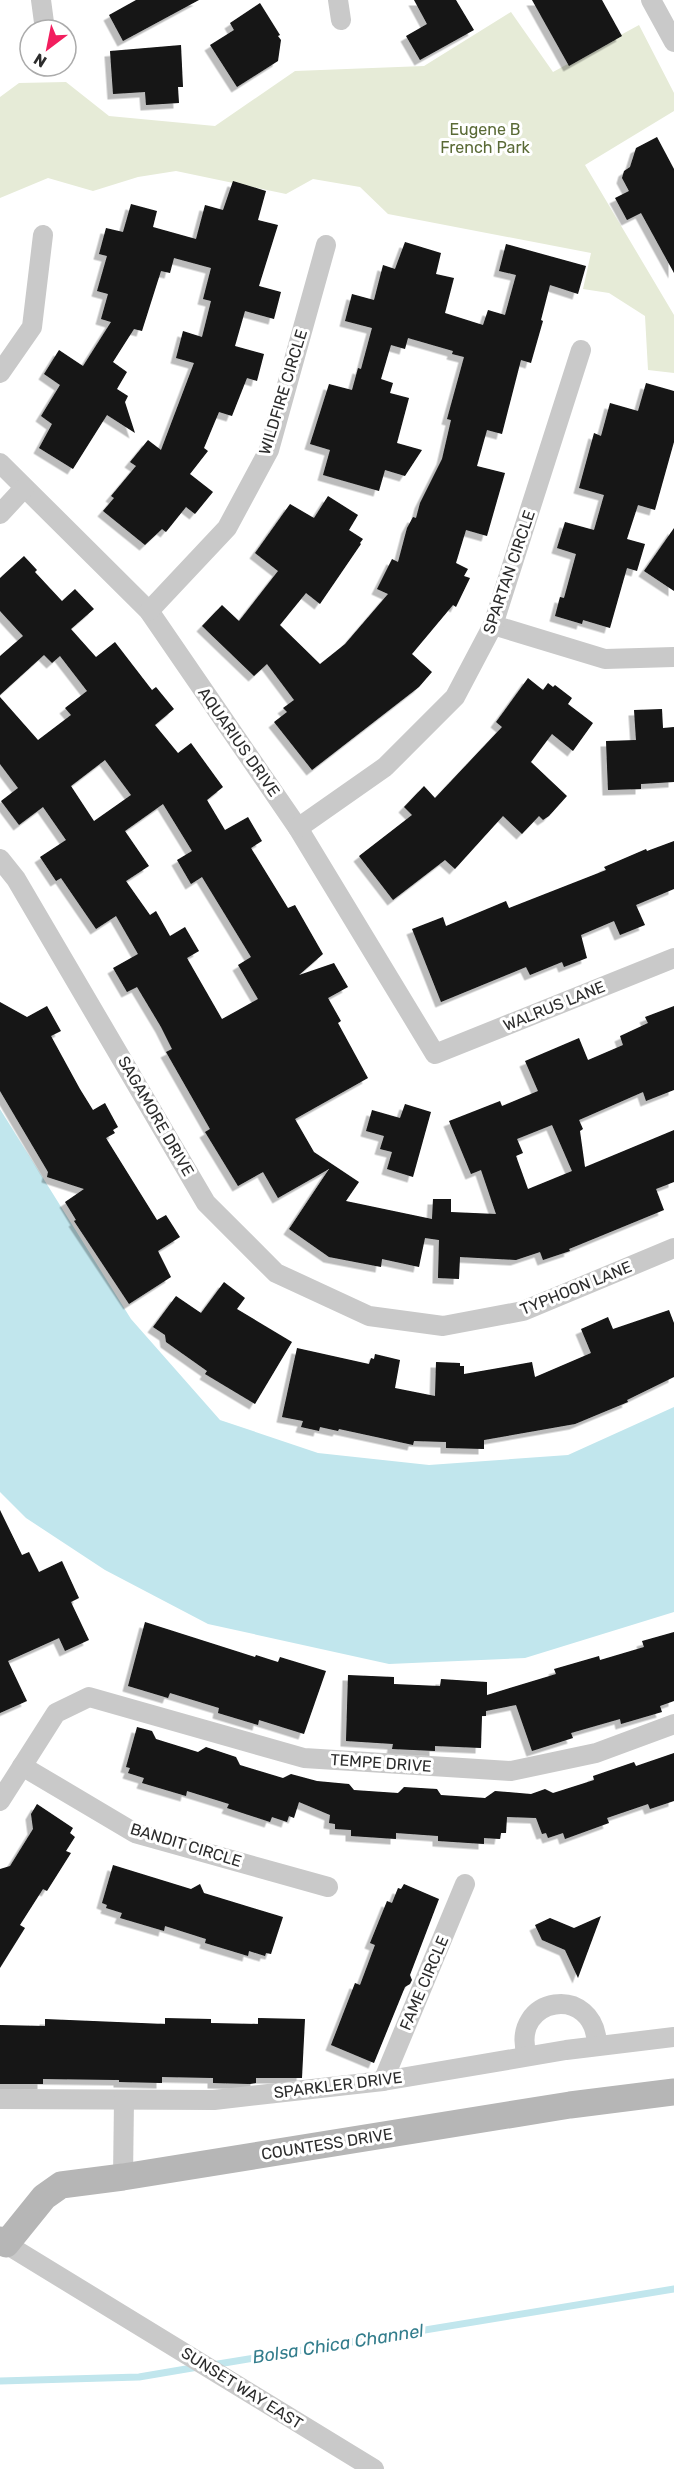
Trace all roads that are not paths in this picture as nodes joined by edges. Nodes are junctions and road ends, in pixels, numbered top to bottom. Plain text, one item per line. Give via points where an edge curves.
1 (41, 0) edge
2 (338, 0) edge
3 (651, 0) edge
4 (43, 18) edge
5 (341, 20) dead end
6 (674, 42) edge
7 (43, 235) dead end
8 (326, 244) dead end
9 (581, 350) dead end
10 (0, 373) edge
11 (0, 463) edge
12 (24, 488) junction
13 (0, 514) edge
14 (149, 611) junction
15 (494, 625) junction
16 (674, 657) edge
17 (298, 828) junction
18 (0, 859) edge
19 (674, 958) edge
20 (435, 1054) joint
21 (674, 1248) edge
22 (369, 1316) joint
23 (674, 1724) edge
24 (22, 1766) junction
25 (0, 1801) edge
26 (465, 1884) dead end
27 (328, 1887) dead end
28 (674, 2037) edge
29 (597, 2046) junction
30 (527, 2056) junction
31 (383, 2081) junction
32 (674, 2092) edge
33 (0, 2099) edge
34 (124, 2100) junction
35 (123, 2177) junction
36 (3, 2242) edge
37 (374, 2469) edge

1 - 4 street
2 - 5 street
3 - 6 street
7 - 10 street via 32,327
8 - 14 street, WILDFIRE CIRCLE via 269,450 227,528
9 - 15 street, SPARTAN CIRCLE
11 - 12 street, AQUARIUS DRIVE
12 - 13 street
12 - 14 street, AQUARIUS DRIVE
14 - 17 street, AQUARIUS DRIVE
15 - 16 street via 605,659
15 - 17 street, SPARTAN CIRCLE via 455,697 385,767
17 - 20 street, AQUARIUS DRIVE
18 - 22 street, SAGAMORE DRIVE via 16,879 206,1203 276,1273
19 - 20 street, WALRUS LANE
21 - 22 street, TYPHOON LANE via 524,1311 443,1326
23 - 24 street, TEMPE DRIVE via 596,1753 511,1771 304,1758 89,1697 56,1713
24 - 25 street
24 - 27 street, BANDIT CIRCLE via 135,1833
26 - 31 street, FAME CIRCLE
28 - 29 street, SPARKLER DRIVE
29 - 30 street, SPARKLER DRIVE
29 - 30 street via 597,2033 584,2012 555,2004 537,2011 529,2020 524,2032
30 - 31 street, SPARKLER DRIVE
31 - 34 street, SPARKLER DRIVE via 214,2100
32 - 35 street, COUNTESS DRIVE
33 - 34 street, SPARKLER DRIVE
34 - 35 street
35 - 36 street, COUNTESS DRIVE via 61,2185 44,2197
36 - 37 street, SUNSET WAY EAST

